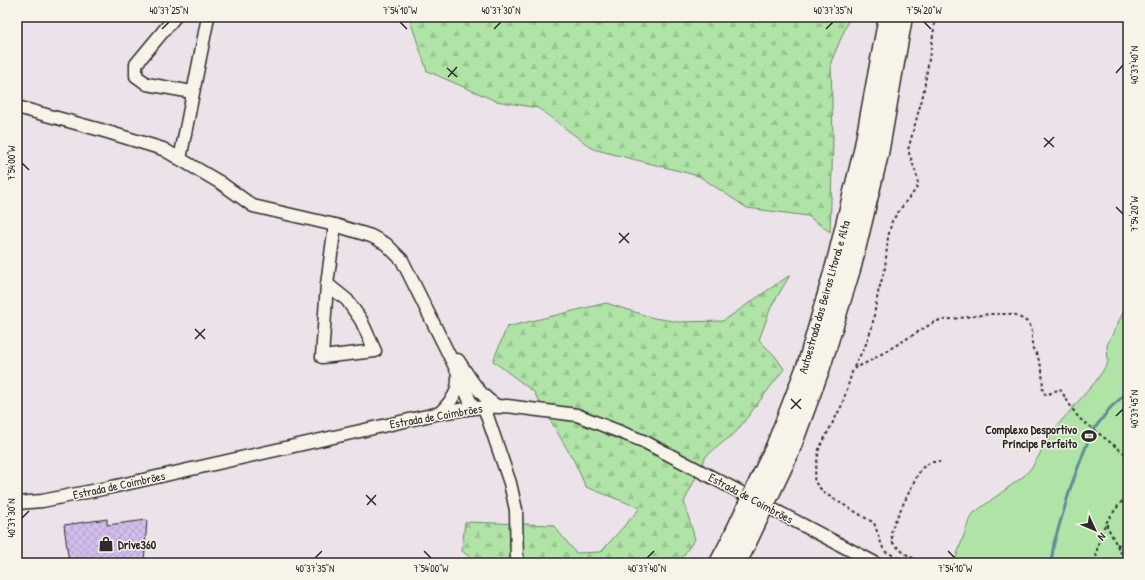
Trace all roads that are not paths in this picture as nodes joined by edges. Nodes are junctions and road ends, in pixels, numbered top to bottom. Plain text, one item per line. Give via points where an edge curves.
1 (175, 17) edge
2 (208, 17) edge
3 (888, 17) edge
4 (903, 17) edge
5 (192, 92) junction
6 (17, 107) edge
7 (180, 159) junction
8 (335, 225) junction
9 (327, 284) junction
10 (436, 328) junction
11 (458, 373) junction
12 (499, 406) junction
13 (478, 408) junction
14 (440, 413) junction
15 (782, 450) junction
16 (17, 503) edge
17 (736, 552) edge
18 (517, 563) edge
19 (719, 563) edge
20 (875, 563) edge

1 - 5 street via 136,64 136,76 147,84
2 - 5 street
3 - 15 highway, Autoestrada das Beiras Litoral e Alta via 863,151 835,266
4 - 15 highway, Autoestrada das Beiras Litoral e Alta via 878,154 852,266 821,367
5 - 7 street
6 - 7 street via 163,149
7 - 8 street via 221,183 253,206
8 - 9 street
8 - 10 street via 371,236 386,244 402,260
9 - 9 street via 322,357 375,352 361,320 346,300
10 - 11 street
10 - 12 street via 472,381 491,402
11 - 13 street
11 - 14 street via 459,385 452,400
12 - 13 street, Estrada de Coimbrões
12 - 20 street, Estrada de Coimbrões via 577,415 644,441
13 - 14 street, Estrada de Coimbrões
13 - 18 street via 510,483 516,510
14 - 16 street, Estrada de Coimbrões via 112,487 42,501
15 - 17 highway, Autoestrada das Beiras Litoral e Alta, bridge
17 - 19 highway, Autoestrada das Beiras Litoral e Alta

